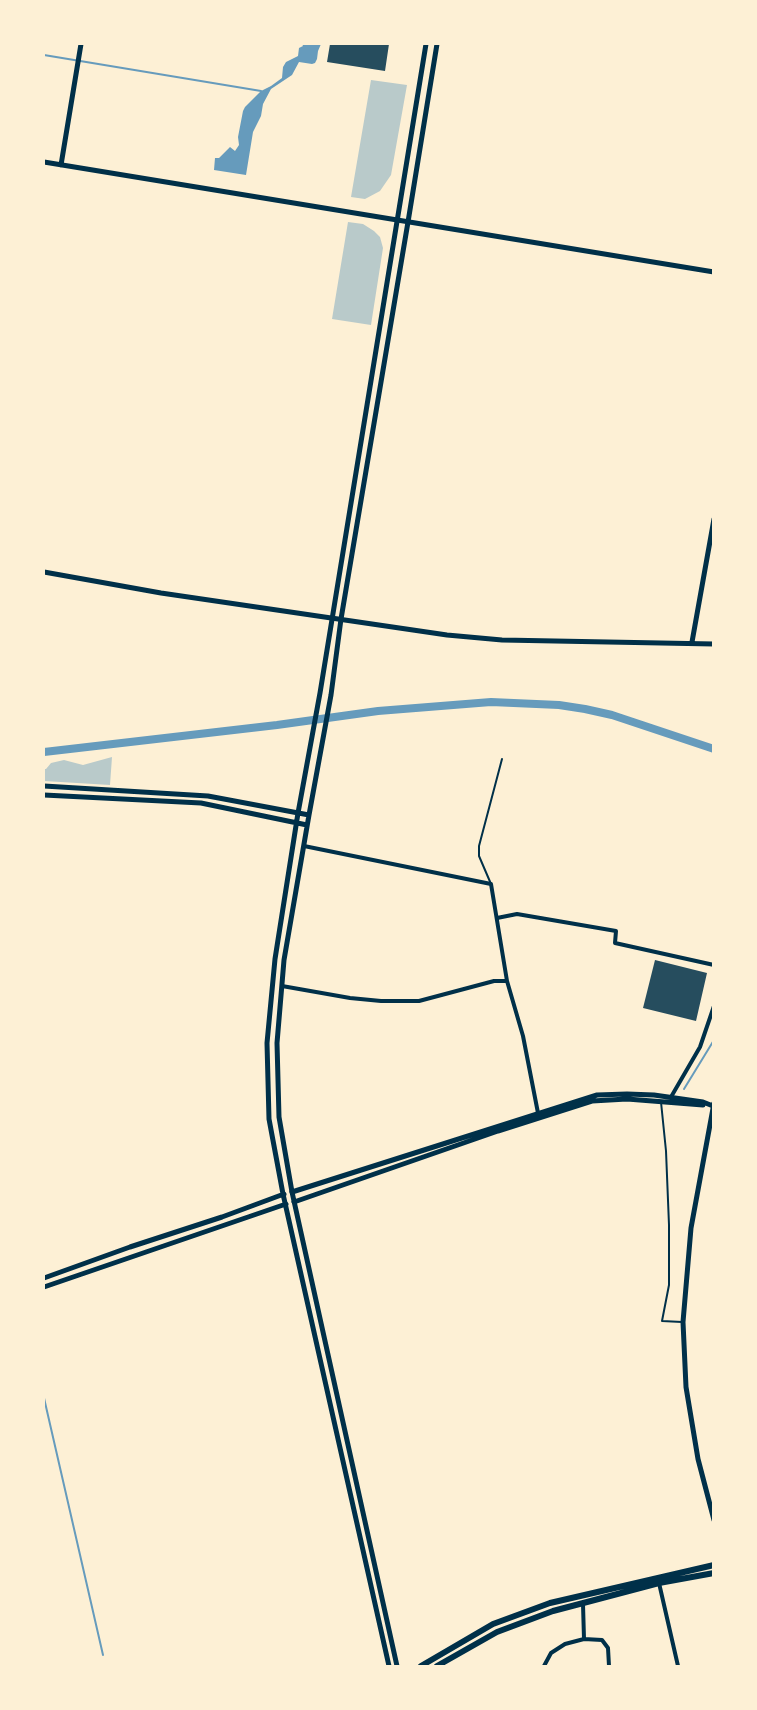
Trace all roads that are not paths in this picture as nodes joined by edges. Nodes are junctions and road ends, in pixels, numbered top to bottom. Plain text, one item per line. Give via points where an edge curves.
1 (81, 44) edge
2 (426, 44) edge
3 (436, 44) edge
4 (44, 162) edge
5 (61, 165) junction
6 (398, 220) junction
7 (408, 222) junction
8 (714, 272) edge
9 (714, 519) edge
10 (44, 572) edge
11 (331, 618) junction
12 (341, 620) junction
13 (692, 642) junction
14 (714, 644) edge
15 (502, 759) dead end
16 (44, 786) edge
17 (44, 795) edge
18 (298, 813) junction
19 (309, 815) junction
20 (296, 823) junction
21 (307, 825) junction
22 (304, 846) junction
23 (491, 884) junction
24 (497, 918) junction
25 (714, 965) edge
26 (507, 981) junction
27 (282, 986) junction
28 (714, 1006) edge
29 (671, 1097) junction
30 (661, 1102) junction
31 (713, 1105) edge
32 (538, 1113) junction
33 (292, 1192) junction
34 (283, 1194) junction
35 (294, 1202) junction
36 (285, 1204) junction
37 (44, 1278) edge
38 (44, 1287) edge
39 (683, 1322) junction
40 (714, 1520) edge
41 (714, 1565) edge
42 (714, 1573) edge
43 (659, 1583) junction
44 (583, 1603) junction
45 (584, 1639) junction
46 (451, 1658) junction
47 (389, 1666) edge
48 (397, 1666) edge
49 (421, 1666) edge
50 (437, 1666) edge
51 (452, 1666) edge
52 (544, 1666) edge
53 (609, 1666) edge
54 (678, 1666) edge

1 - 5 main road
2 - 6 main road
3 - 7 main road
4 - 5 main road
5 - 6 main road
6 - 7 main road
6 - 11 main road
7 - 8 main road
7 - 12 main road
9 - 13 main road
10 - 11 main road
11 - 12 main road
11 - 18 main road
12 - 13 main road via 502,640
12 - 19 main road
13 - 14 main road
15 - 23 lane via 479,846 479,856
16 - 18 main road via 208,796
17 - 20 main road via 201,802
18 - 19 main road
18 - 20 main road
19 - 21 main road
20 - 21 main road
20 - 34 main road via 275,959 267,1043 269,1119
21 - 22 main road
22 - 23 street
22 - 27 main road
23 - 24 street
24 - 25 street via 517,914 616,931 615,943
24 - 26 street
26 - 27 street via 418,1001 350,998
26 - 32 street via 523,1036
27 - 33 main road via 277,1043 279,1117
28 - 29 street via 700,1047
29 - 31 main road
29 - 32 main road via 597,1095
30 - 31 main road
30 - 35 main road via 592,1101
30 - 39 lane via 669,1225 669,1285 662,1321
31 - 39 main road via 691,1228
32 - 33 main road
33 - 34 main road
33 - 35 main road
34 - 36 main road
34 - 37 main road
35 - 36 main road
35 - 48 main road
36 - 38 main road
36 - 47 main road
39 - 40 main road via 686,1387 698,1459
41 - 49 main road via 550,1603 493,1624
42 - 43 main road
43 - 44 main road
43 - 54 street
44 - 45 street
44 - 46 main road via 496,1632
45 - 52 street via 550,1653
45 - 53 street via 602,1640 608,1648
46 - 50 main road
46 - 51 street

